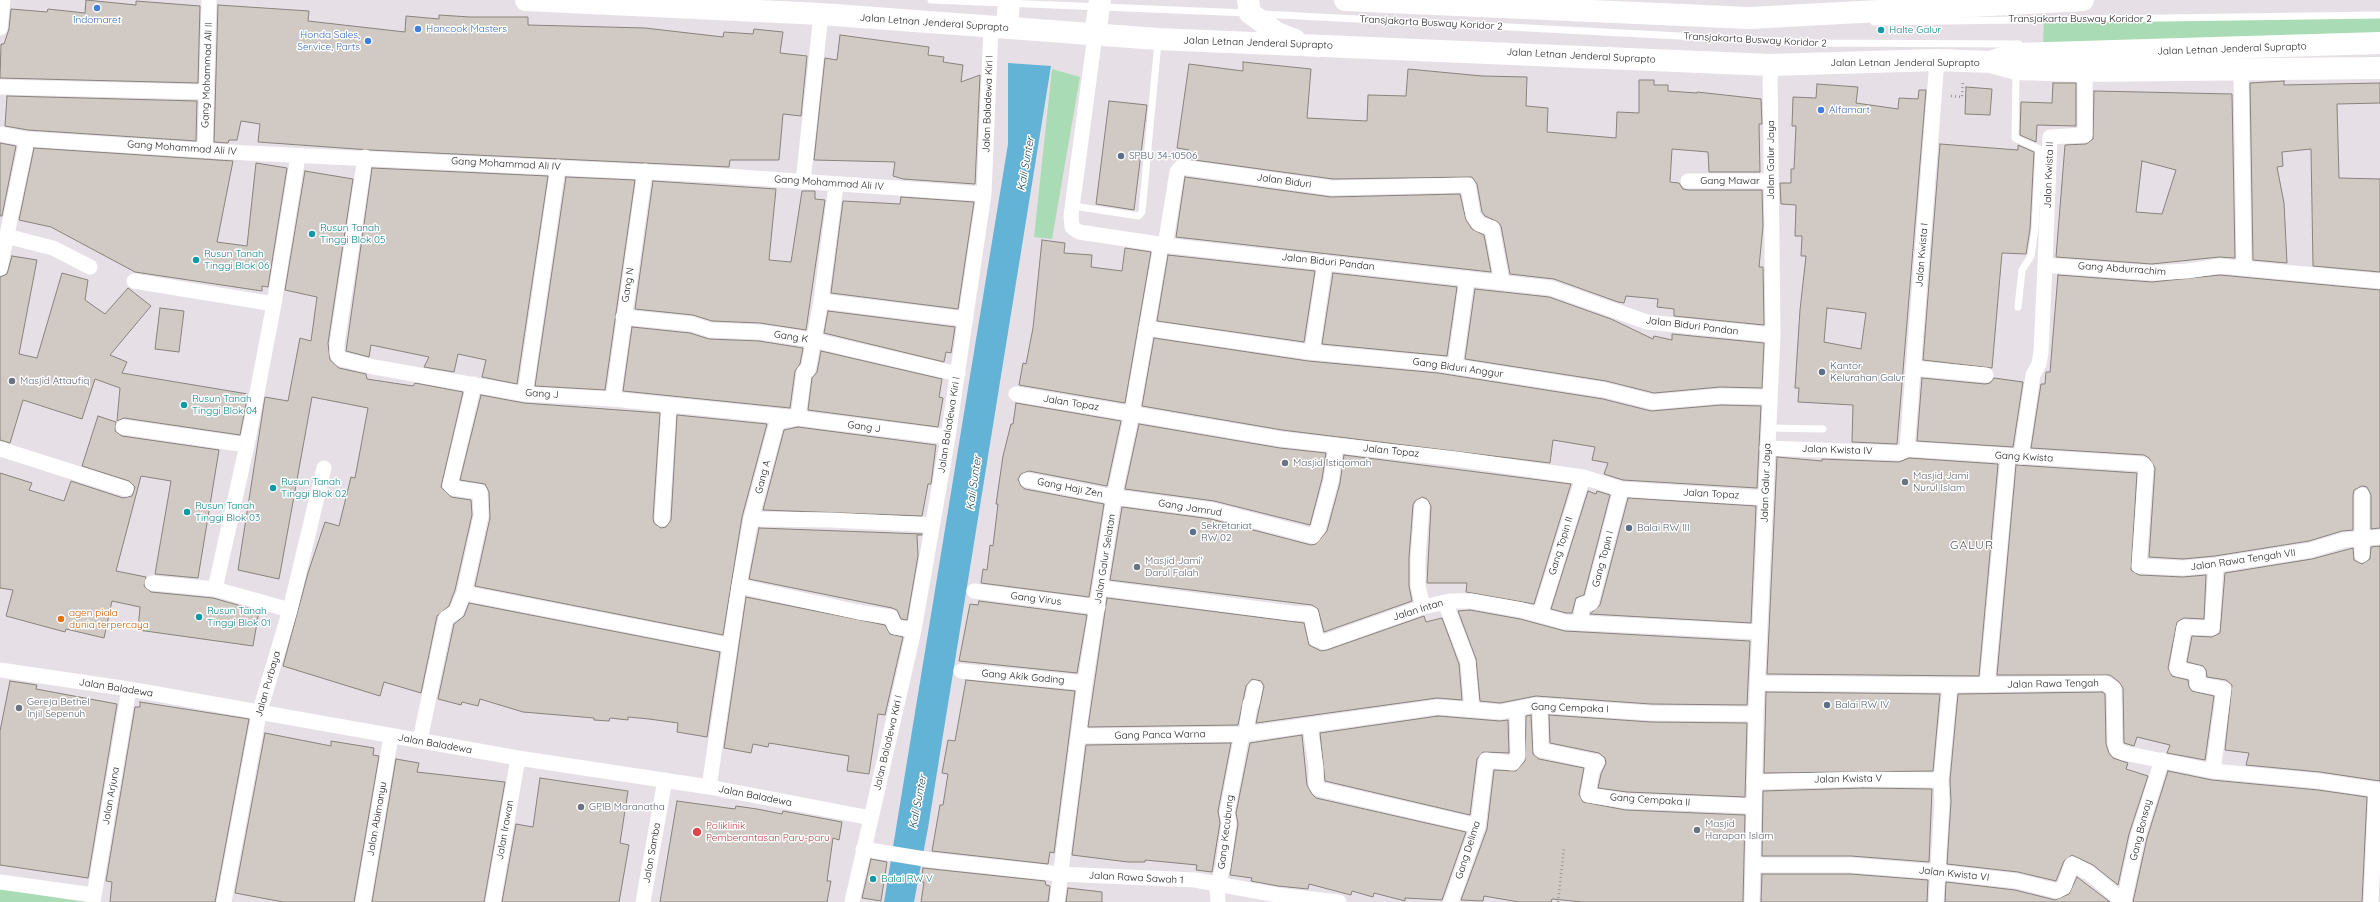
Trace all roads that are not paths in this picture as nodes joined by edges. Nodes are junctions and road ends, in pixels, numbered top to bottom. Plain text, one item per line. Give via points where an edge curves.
1 (3, 0) edge
2 (209, 0) edge
3 (526, 0) edge
4 (930, 0) edge
5 (1346, 0) edge
6 (2083, 0) edge
7 (1009, 1) edge
8 (1099, 4) edge
9 (1249, 7) edge
10 (817, 9) edge
11 (2380, 15) edge
12 (1753, 18) junction
13 (1862, 22) dead end
14 (1807, 23) dead end
15 (0, 28) edge
16 (999, 28) junction
17 (1095, 35) junction
18 (1158, 39) junction
19 (2380, 43) edge
20 (1303, 44) junction
21 (2020, 56) junction
22 (1938, 60) junction
23 (1770, 65) junction
24 (2380, 68) edge
25 (2240, 70) junction
26 (2085, 71) junction
27 (0, 87) edge
28 (207, 92) junction
29 (0, 134) edge
30 (27, 139) junction
31 (205, 150) junction
32 (298, 156) junction
33 (366, 157) junction
34 (558, 167) junction
35 (645, 171) junction
36 (1688, 181) dead end
37 (1771, 181) junction
38 (803, 182) junction
39 (836, 185) junction
40 (984, 194) junction
41 (1073, 206) junction
42 (6, 236) junction
43 (1163, 245) junction
44 (1325, 262) junction
45 (2045, 265) junction
46 (90, 267) dead end
47 (0, 268) edge
48 (2244, 268) junction
49 (1467, 278) junction
50 (134, 281) dead end
51 (2380, 281) edge
52 (1502, 282) junction
53 (821, 301) junction
54 (274, 304) junction
55 (2018, 307) dead end
56 (623, 317) junction
57 (966, 319) junction
58 (1146, 328) junction
59 (1773, 336) junction
60 (812, 340) junction
61 (1312, 352) junction
62 (1456, 366) junction
63 (1913, 368) junction
64 (958, 374) junction
65 (1986, 374) dead end
66 (474, 384) junction
67 (525, 394) junction
68 (1016, 394) dead end
69 (1770, 397) junction
70 (613, 399) junction
71 (669, 405) junction
72 (1132, 413) junction
73 (798, 418) junction
74 (123, 427) dead end
75 (1768, 428) junction
76 (1823, 430) dead end
77 (948, 437) junction
78 (247, 445) junction
79 (1336, 445) junction
80 (1767, 448) junction
81 (0, 449) edge
82 (1907, 449) junction
83 (2014, 457) junction
84 (2141, 463) joint
85 (324, 468) dead end
86 (1583, 477) junction
87 (1026, 480) dead end
88 (126, 489) dead end
89 (1621, 489) junction
90 (2362, 495) dead end
91 (1114, 497) junction
92 (1766, 498) junction
93 (1422, 506) dead end
94 (662, 519) dead end
95 (751, 520) junction
96 (932, 525) junction
97 (2380, 537) edge
98 (2362, 538) junction
99 (2362, 555) dead end
100 (2216, 565) junction
101 (152, 583) dead end
102 (739, 586) junction
103 (1101, 588) junction
104 (215, 589) junction
105 (974, 592) dead end
106 (464, 593) junction
107 (1445, 602) junction
108 (1098, 607) junction
109 (1423, 607) junction
110 (290, 610) junction
111 (1540, 615) junction
112 (1580, 623) junction
113 (914, 630) junction
114 (1760, 632) junction
115 (730, 645) junction
116 (0, 670) edge
117 (961, 671) dead end
118 (1085, 683) junction
119 (1758, 683) junction
120 (1950, 685) junction
121 (1988, 685) junction
122 (1255, 688) dead end
123 (129, 689) junction
124 (1540, 706) junction
125 (260, 708) junction
126 (1517, 709) junction
127 (1472, 710) junction
128 (1756, 714) junction
129 (1310, 726) junction
130 (422, 732) junction
131 (1244, 734) junction
132 (391, 736) junction
133 (1078, 736) junction
134 (518, 758) junction
135 (2162, 760) junction
136 (2213, 771) junction
137 (665, 780) junction
138 (1941, 780) junction
139 (1754, 782) junction
140 (709, 787) junction
141 (2378, 790) edge
142 (1753, 806) junction
143 (871, 818) junction
144 (1478, 826) junction
145 (870, 850) junction
146 (1753, 865) junction
147 (1938, 872) junction
148 (1060, 874) junction
149 (0, 882) edge
150 (1218, 891) edge
151 (94, 898) edge
152 (224, 902) edge
153 (363, 902) edge
154 (493, 902) edge
155 (643, 902) edge
156 (852, 902) edge
157 (1057, 902) edge
158 (1339, 902) edge
159 (1451, 902) edge
160 (1752, 902) edge
161 (1936, 902) edge
162 (2124, 902) edge
163 (2371, 902) edge

1 - 15 street
2 - 28 street, Gang Mohammad Ali II
3 - 10 main road, Jalan Letnan Jenderal Suprapto
4 - 7 lane, Transjakarta Busway Koridor 2
5 - 12 main road
6 - 12 main road
7 - 8 lane, Transjakarta Busway Koridor 2
7 - 16 main road
8 - 9 lane, Transjakarta Busway Koridor 2 via 1131,9
8 - 17 main road
9 - 20 main road via 1277,33
9 - 21 lane, Transjakarta Busway Koridor 2
10 - 16 main road, Jalan Letnan Jenderal Suprapto
10 - 38 street
11 - 13 lane, Transjakarta Busway Koridor 2
12 - 14 lane, Transjakarta Busway Koridor 2
16 - 17 main road, Jalan Letnan Jenderal Suprapto
16 - 40 street, Jalan Baladewa Kiri I
17 - 18 main road, Jalan Letnan Jenderal Suprapto
17 - 41 street, Jalan Biduri Pandan
18 - 20 main road, Jalan Letnan Jenderal Suprapto
18 - 41 lane via 1142,212 1139,216
19 - 21 main road, Jalan Letnan Jenderal Suprapto
20 - 23 main road, Jalan Letnan Jenderal Suprapto
21 - 22 main road, Jalan Letnan Jenderal Suprapto via 1990,62
21 - 26 main road, Jalan Letnan Jenderal Suprapto
21 - 55 lane via 2015,138 2039,149 2035,229 2031,256 2022,270
22 - 23 main road, Jalan Letnan Jenderal Suprapto
22 - 63 street, Jalan Kwista I
23 - 37 street, Jalan Galur Jaya
24 - 25 main road, Jalan Letnan Jenderal Suprapto
25 - 26 main road, Jalan Letnan Jenderal Suprapto
25 - 48 street
26 - 45 street, Jalan Kwista II via 2085,135 2050,137
27 - 28 street
28 - 31 street, Gang Mohammad Ali II
29 - 30 street, Gang Mohammad Ali IV
30 - 31 street, Gang Mohammad Ali IV
30 - 42 street
31 - 32 street, Gang Mohammad Ali IV
32 - 33 street, Gang Mohammad Ali IV
32 - 54 street
33 - 34 street, Gang Mohammad Ali IV
33 - 66 street, Gang J via 337,354 341,359 374,367
34 - 35 street, Gang Mohammad Ali IV
34 - 67 street
35 - 38 street, Gang Mohammad Ali IV
35 - 56 street, Gang N
36 - 37 street, Gang Mawar
37 - 59 street, Jalan Galur Jaya
38 - 39 street, Gang Mohammad Ali IV
39 - 40 street, Gang Mohammad Ali IV
39 - 53 street
40 - 57 street, Jalan Baladewa Kiri I
41 - 43 street, Jalan Biduri Pandan via 1072,227 1079,232
42 - 46 street via 53,248
42 - 47 street
43 - 44 street, Jalan Biduri Pandan
43 - 52 street, Jalan Biduri via 1177,172 1181,167 1332,188 1468,185 1476,219 1479,224 1492,228
43 - 58 street, Jalan Galur Selatan
44 - 49 street, Jalan Biduri Pandan
44 - 61 street
45 - 48 street, Gang Abdurrachim via 2152,273 2220,266
45 - 83 street via 2039,364 2033,375
48 - 51 street, Gang Abdurrachim
49 - 52 street, Jalan Biduri Pandan
49 - 62 street
50 - 54 street
52 - 59 street, Jalan Biduri Pandan via 1560,290 1651,323
53 - 57 street
53 - 60 street
54 - 78 street
56 - 60 street, Gang K via 692,324 710,330 760,332
56 - 70 street, Gang N
57 - 64 street, Jalan Baladewa Kiri I
58 - 61 street, Gang Biduri Anggur
58 - 72 street, Jalan Galur Selatan
59 - 69 street, Jalan Galur Jaya
60 - 64 street, Gang K
60 - 73 street via 808,370 804,372
61 - 62 street, Gang Biduri Anggur
62 - 69 street, Gang Biduri Anggur via 1605,390 1653,402 1721,396
63 - 65 street
63 - 82 street, Jalan Kwista I
64 - 77 street, Jalan Baladewa Kiri I
66 - 67 street, Gang J
66 - 106 street via 450,485 453,488 480,492 481,516
67 - 70 street, Gang J
68 - 72 street, Jalan Topaz
69 - 75 street, Jalan Galur Jaya
70 - 71 street, Gang J
71 - 73 street, Gang J
71 - 94 street
72 - 79 street, Jalan Topaz via 1281,440
72 - 91 street, Jalan Galur Selatan
73 - 77 street, Gang J
73 - 95 street, Gang A via 778,422
74 - 78 street
75 - 76 lane
75 - 80 street, Jalan Galur Jaya
77 - 96 street, Jalan Baladewa Kiri I
78 - 104 street
79 - 86 street, Jalan Topaz
79 - 91 street, Gang Jamrud via 1331,481 1318,529 1313,536 1213,510
80 - 82 street, Jalan Kwista IV via 1899,453
80 - 92 street, Jalan Galur Jaya
81 - 88 street
82 - 83 street, Gang Kwista
83 - 84 street, Gang Kwista
83 - 121 street
84 - 100 street, Jalan Rawa Tengah VII via 2146,467 2139,565 2183,568
85 - 110 street, Jalan Purbaya
86 - 89 street, Jalan Topaz
86 - 111 street, Gang Topin II
87 - 91 street, Gang Haji Zen
89 - 92 street, Jalan Topaz
89 - 112 street, Gang Topin I via 1591,603 1583,604
90 - 98 street
91 - 103 street, Jalan Galur Selatan
92 - 114 street, Jalan Galur Jaya
93 - 109 street via 1418,586
95 - 96 street via 831,520
95 - 102 street, Gang A
96 - 113 street, Jalan Baladewa Kiri I
97 - 98 street, Jalan Rawa Tengah VII
98 - 99 street
98 - 100 street, Jalan Rawa Tengah VII via 2344,540 2311,550
100 - 136 street via 2212,628 2184,627 2177,669 2198,673 2197,684 2224,689
101 - 104 street
102 - 113 street via 891,617 894,627
102 - 115 street, Gang A
103 - 108 street, Jalan Galur Selatan
103 - 109 street, Jalan Intan via 1311,614 1316,639 1324,642
104 - 110 street
105 - 108 street, Gang Virus
106 - 115 street
106 - 130 street via 456,612 446,618
107 - 109 street, Jalan Intan
107 - 111 street, Jalan Intan via 1471,601
107 - 127 street via 1468,662
108 - 118 street, Jalan Galur Selatan
110 - 125 street, Jalan Purbaya
111 - 112 street, Jalan Intan
112 - 114 street, Jalan Intan
113 - 143 street, Jalan Baladewa Kiri I
114 - 119 street, Jalan Galur Jaya
115 - 140 street, Gang A
116 - 123 street, Jalan Baladewa
117 - 118 street, Gang Akik Gading
118 - 133 street, Jalan Galur Selatan
119 - 120 street, Jalan Rawa Tengah
119 - 128 street, Jalan Galur Jaya
120 - 121 street, Jalan Rawa Tengah
120 - 138 street
121 - 135 street, Jalan Rawa Tengah via 2105,683 2114,689 2117,750
122 - 131 street, Gang Kecubung
123 - 125 street, Jalan Baladewa
123 - 151 street, Jalan Arjuna
124 - 126 street, Gang Cempaka I
124 - 128 street, Gang Cempaka I via 1651,713
124 - 142 street, Gang Cempaka II via 1541,750 1597,762 1592,771 1588,795 1626,801
125 - 132 street, Jalan Baladewa
125 - 152 street, Jalan Purbaya
126 - 127 street, Gang Cempaka I via 1501,712
126 - 144 street, Gang Delima via 1518,756 1513,763 1486,760
127 - 129 street, Gang Cempaka I via 1438,707 1331,720
128 - 139 street, Jalan Galur Jaya
129 - 131 street, Gang Cempaka I
129 - 144 street via 1316,785 1320,789
130 - 132 street, Jalan Baladewa
130 - 134 street, Jalan Baladewa
131 - 133 street, Gang Panca Warna
131 - 150 street, Gang Kecubung via 1227,813 1229,823
132 - 153 street, Jalan Abimanyu
133 - 148 street, Jalan Galur Selatan
134 - 137 street, Jalan Baladewa
134 - 154 street, Jalan Irawan
135 - 136 street, Jalan Rawa Tengah
135 - 162 street, Gang Bonsay via 2138,836
136 - 141 street, Jalan Rawa Tengah via 2319,781
137 - 140 street, Jalan Baladewa
137 - 155 street, Jalan Samba
138 - 139 street, Jalan Kwista V
138 - 147 street
139 - 142 street, Jalan Galur Jaya
140 - 143 street, Jalan Baladewa
141 - 163 street
142 - 146 street, Jalan Galur Jaya
143 - 145 street, Jalan Baladewa Kiri I
144 - 159 street, Gang Delima
145 - 148 street, Jalan Rawa Sawah 1 via 931,860
145 - 156 street, Jalan Baladewa Kiri I
146 - 147 street, Jalan Kwista VI via 1850,865
146 - 160 street, Jalan Galur Jaya
147 - 161 street
147 - 162 street, Jalan Kwista VI via 2017,881 2057,891 2064,887 2072,864 2089,873
148 - 150 street, Jalan Rawa Sawah 1
148 - 157 street, Jalan Galur Selatan
149 - 151 street
150 - 158 street, Jalan Rawa Sawah 1

